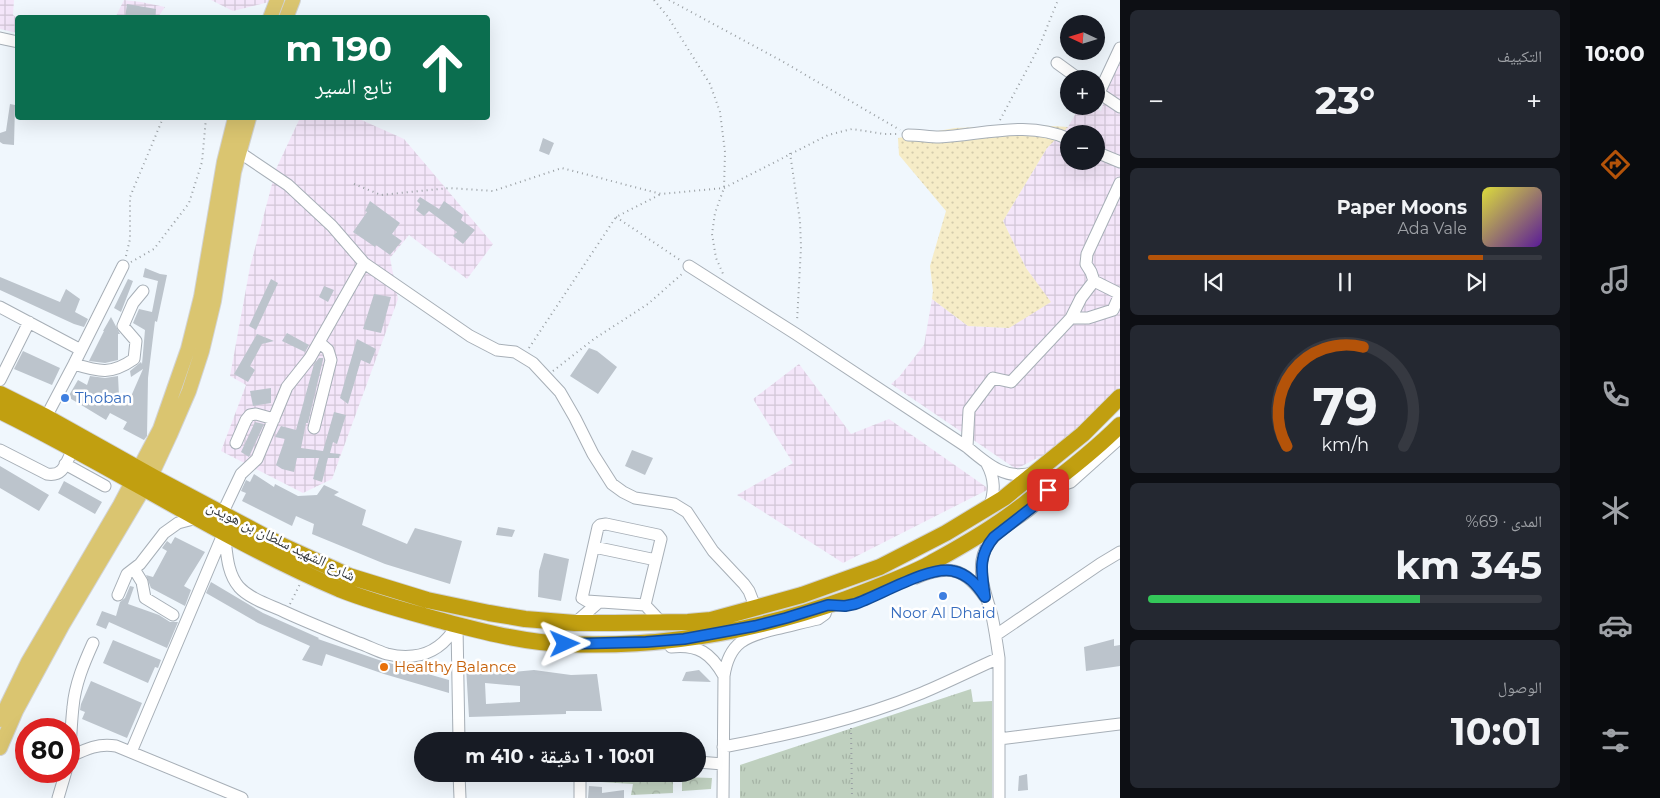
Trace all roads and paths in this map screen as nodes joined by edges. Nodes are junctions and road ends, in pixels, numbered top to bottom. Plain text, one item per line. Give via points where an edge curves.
1 (277, 0) edge
2 (293, 0) edge
3 (654, 0) edge
4 (668, 0) edge
5 (1058, 0) edge
6 (271, 15) edge
7 (287, 15) edge
8 (0, 38) edge
9 (15, 41) edge
10 (1120, 48) edge
11 (1057, 63) dead end
12 (1067, 70) edge
13 (1105, 78) edge
14 (1105, 97) edge
15 (1120, 107) edge
16 (162, 120) edge
17 (206, 120) edge
18 (234, 120) edge
19 (248, 120) edge
20 (995, 131) junction
21 (908, 135) junction
22 (1060, 135) edge
23 (239, 152) junction
24 (790, 153) junction
25 (1105, 156) edge
26 (1120, 162) edge
27 (1120, 183) edge
28 (354, 184) dead end
29 (724, 188) junction
30 (661, 194) junction
31 (616, 217) junction
32 (364, 263) junction
33 (123, 266) junction
34 (689, 266) junction
35 (724, 277) dead end
36 (1094, 281) junction
37 (143, 291) dead end
38 (1120, 294) edge
39 (0, 307) edge
40 (1071, 318) junction
41 (29, 322) junction
42 (796, 334) junction
43 (319, 342) junction
44 (81, 350) junction
45 (523, 357) junction
46 (74, 364) junction
47 (546, 377) junction
48 (0, 380) edge
49 (0, 394) edge
50 (1120, 397) edge
51 (0, 412) edge
52 (46, 417) junction
53 (274, 419) junction
54 (1120, 425) edge
55 (314, 428) dead end
56 (1083, 434) junction
57 (1120, 438) edge
58 (236, 443) dead end
59 (967, 447) junction
60 (73, 449) junction
61 (0, 450) edge
62 (65, 464) junction
63 (987, 464) junction
64 (1038, 471) junction
65 (142, 479) junction
66 (1054, 481) junction
67 (105, 486) dead end
68 (989, 508) junction
69 (222, 514) junction
70 (197, 518) junction
71 (224, 532) junction
72 (594, 547) junction
73 (1120, 552) edge
74 (656, 560) junction
75 (134, 569) junction
76 (305, 572) junction
77 (118, 595) dead end
78 (985, 597) junction
79 (599, 602) junction
80 (645, 605) junction
81 (828, 605) junction
82 (756, 609) junction
83 (286, 612) junction
84 (173, 615) dead end
85 (576, 623) junction
86 (662, 623) junction
87 (457, 625) junction
88 (505, 636) junction
89 (996, 636) junction
90 (646, 642) junction
91 (93, 643) dead end
92 (999, 658) junction
93 (724, 676) junction
94 (851, 717) junction
95 (72, 718) edge
96 (0, 720) edge
97 (1120, 724) edge
98 (459, 732) edge
99 (1000, 739) junction
100 (724, 747) junction
101 (0, 748) edge
102 (80, 752) edge
103 (131, 752) junction
104 (706, 763) edge
105 (724, 764) junction
106 (459, 782) edge
107 (580, 782) edge
108 (62, 783) edge
109 (58, 798) edge
110 (242, 798) edge
111 (460, 798) edge
112 (580, 798) edge
113 (724, 798) edge
114 (852, 798) edge
115 (1000, 798) edge

1 - 6 main road
2 - 7 main road
3 - 29 path via 710,84 724,132
4 - 21 path via 780,60
5 - 20 path via 1039,47
8 - 9 street
10 - 13 street
11 - 12 street
14 - 15 street
16 - 33 path via 130,197 130,239
17 - 33 path via 202,162 189,203 154,249
18 - 65 main road via 224,162 201,298 188,349
19 - 23 main road
20 - 21 street
20 - 22 street via 1030,129
21 - 24 path via 852,129 828,135
23 - 32 street via 288,184 332,226
23 - 65 main road via 214,301 202,350 170,435
24 - 29 path
24 - 42 path via 801,247
25 - 26 street
27 - 36 street via 1087,254 1086,264
28 - 30 path via 380,195 449,188 493,191 562,168
29 - 30 path
29 - 35 path via 712,234 716,258
30 - 31 path
31 - 34 path
31 - 45 path
32 - 43 street
32 - 45 street via 470,336 497,350 515,352
33 - 44 street
34 - 42 street
34 - 47 path via 648,304 594,339
36 - 38 street
36 - 40 street
37 - 46 street via 133,303 123,326 136,341 134,359 121,368 104,372
38 - 40 street via 1113,310 1088,318
39 - 41 street
40 - 59 street via 1011,382 993,378 969,410
41 - 44 street
41 - 48 street
42 - 59 street
43 - 53 street via 287,387
43 - 55 street via 328,350 331,360
44 - 46 street
45 - 47 street
46 - 52 street
47 - 82 street via 560,392 612,484 635,498 674,504 687,512 713,551 744,584
49 - 52 highway, شارع الشهيد سلطان بن هويدن
50 - 56 highway, شارع الشهيد سلطان بن هويدن
51 - 60 highway, شارع الشهيد سلطان بن هويدن
52 - 65 highway, شارع الشهيد سلطان بن هويدن
53 - 58 street via 250,415
53 - 69 street via 257,459 242,474
54 - 66 highway, شارع الشهيد سلطان بن هويدن via 1091,453
56 - 64 highway, شارع الشهيد سلطان بن هويدن
56 - 66 highway via 1089,435 1091,440
57 - 66 street via 1071,482 1062,485
59 - 63 street
60 - 62 street
60 - 65 highway, شارع الشهيد سلطان بن هويدن
61 - 62 street via 47,474 60,473
62 - 67 street
63 - 64 street via 1012,475
63 - 68 street via 994,481
64 - 68 highway, شارع الشهيد سلطان بن هويدن
65 - 69 highway, شارع الشهيد سلطان بن هويدن
65 - 70 highway, شارع الشهيد سلطان بن هويدن
65 - 96 main road via 32,655
65 - 101 main road via 16,711
66 - 78 street via 1039,502 988,544 982,560
66 - 81 highway, شارع الشهيد سلطان بن هويدن via 996,525 925,566
68 - 82 highway, شارع الشهيد سلطان بن هويدن via 880,567
69 - 85 highway, شارع الشهيد سلطان بن هويدن via 311,559 387,589 489,613
70 - 71 highway, شارع الشهيد سلطان بن هويدن
70 - 75 street via 181,521 170,528
71 - 76 highway, شارع الشهيد سلطان بن هويدن
71 - 83 street via 229,567 235,582 252,597
71 - 103 street
72 - 74 street
72 - 74 street via 598,527 606,524 658,535 661,539
72 - 79 street via 582,596 584,600
73 - 89 street
74 - 80 street
75 - 77 street via 125,576
75 - 84 street via 142,582 145,598
76 - 83 path
76 - 87 highway, شارع الشهيد سلطان بن هويدن via 379,603
78 - 81 street via 966,576 952,570 924,575 855,604
78 - 89 street
79 - 80 street
79 - 85 street
80 - 86 street
81 - 90 highway, شارع الشهيد سلطان بن هويدن via 726,632
81 - 93 street via 825,614 818,619 746,638 728,659
82 - 86 highway, شارع الشهيد سلطان بن هويدن via 711,620
83 - 87 street via 387,654 411,657 423,655 444,644
85 - 86 highway, شارع الشهيد سلطان بن هويدن
85 - 88 highway via 550,627 508,623 502,627
87 - 88 highway, شارع الشهيد سلطان بن هويدن
87 - 98 street
88 - 90 highway, شارع الشهيد سلطان بن هويدن via 565,644
89 - 92 street
90 - 93 street via 660,648 681,646 702,651
91 - 95 street via 76,689
92 - 94 street via 922,693
92 - 99 street
93 - 100 street
94 - 100 street via 782,736
94 - 114 path
97 - 99 street
99 - 115 street
100 - 105 street
102 - 103 street via 98,745 116,746
103 - 110 street
104 - 105 street
105 - 113 street
106 - 111 street
107 - 112 street
108 - 109 street

